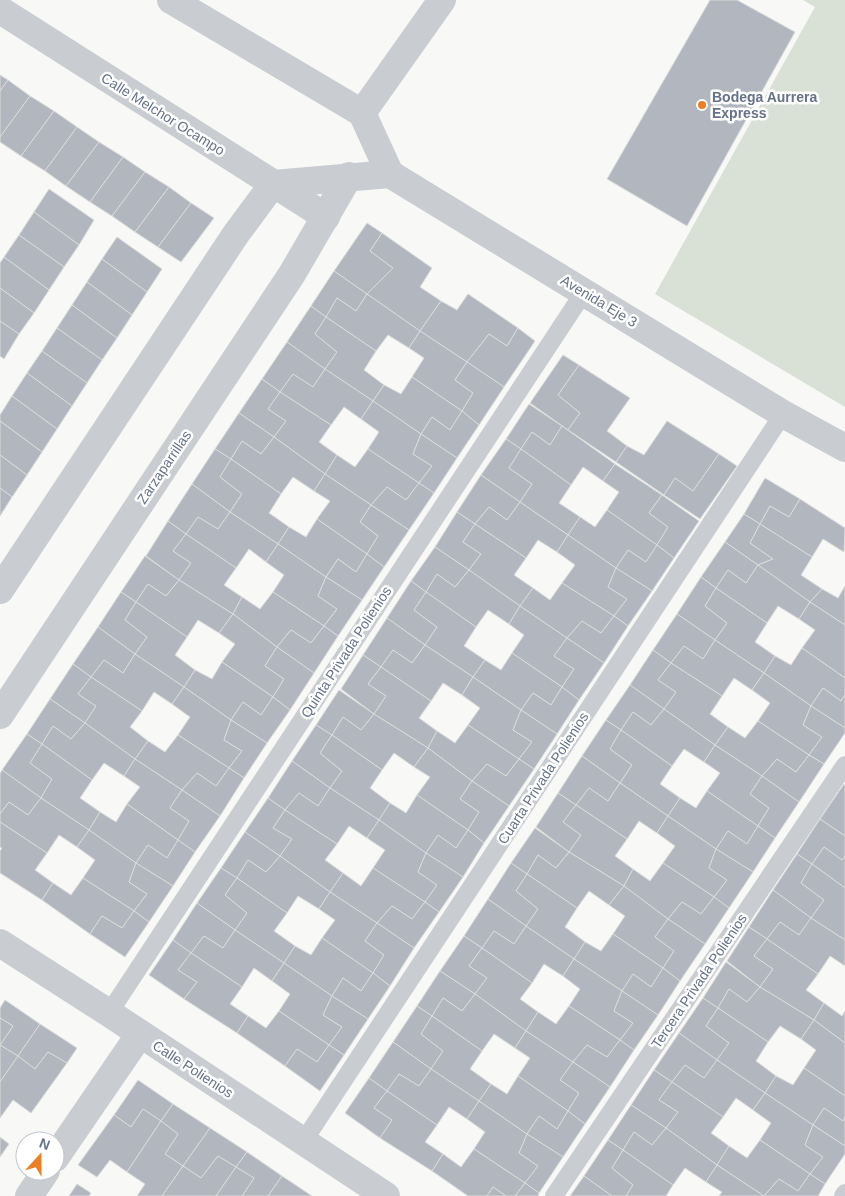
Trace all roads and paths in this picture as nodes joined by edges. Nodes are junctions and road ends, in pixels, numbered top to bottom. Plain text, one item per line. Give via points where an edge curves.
1 (171, 0) edge
2 (442, 0) edge
3 (0, 10) edge
4 (362, 113) junction
5 (390, 174) junction
6 (349, 176) junction
7 (273, 184) junction
8 (326, 217) junction
9 (584, 292) junction
10 (783, 414) junction
11 (845, 448) edge
12 (0, 590) edge
13 (0, 715) edge
14 (845, 765) edge
15 (0, 943) edge
16 (109, 1013) junction
17 (140, 1034) junction
18 (303, 1142) junction
19 (65, 1143) edge
20 (39, 1181) edge
21 (374, 1193) edge
22 (845, 1193) edge
23 (29, 1196) edge
24 (554, 1196) edge
25 (843, 1196) edge

1 - 4 street
2 - 4 street
3 - 7 street, Calle Melchor Ocampo
4 - 5 street
5 - 6 street
5 - 9 street, Avenida Eje 3
6 - 7 street
6 - 8 street
7 - 8 street, Calle Melchor Ocampo
7 - 12 street via 236,234
8 - 13 street, Zarzaparrillas via 292,274
9 - 10 street, Avenida Eje 3
9 - 16 lane, Quinta Privada Polienios
10 - 11 street, Avenida Eje 3
10 - 18 lane, Cuarta Privada Polienios
14 - 24 lane, Tercera Privada Polienios
15 - 16 street, Calle Polienios
16 - 17 street, Calle Polienios
17 - 18 street, Calle Polienios
17 - 19 street
18 - 21 street, Calle Polienios
20 - 23 street
22 - 25 lane

